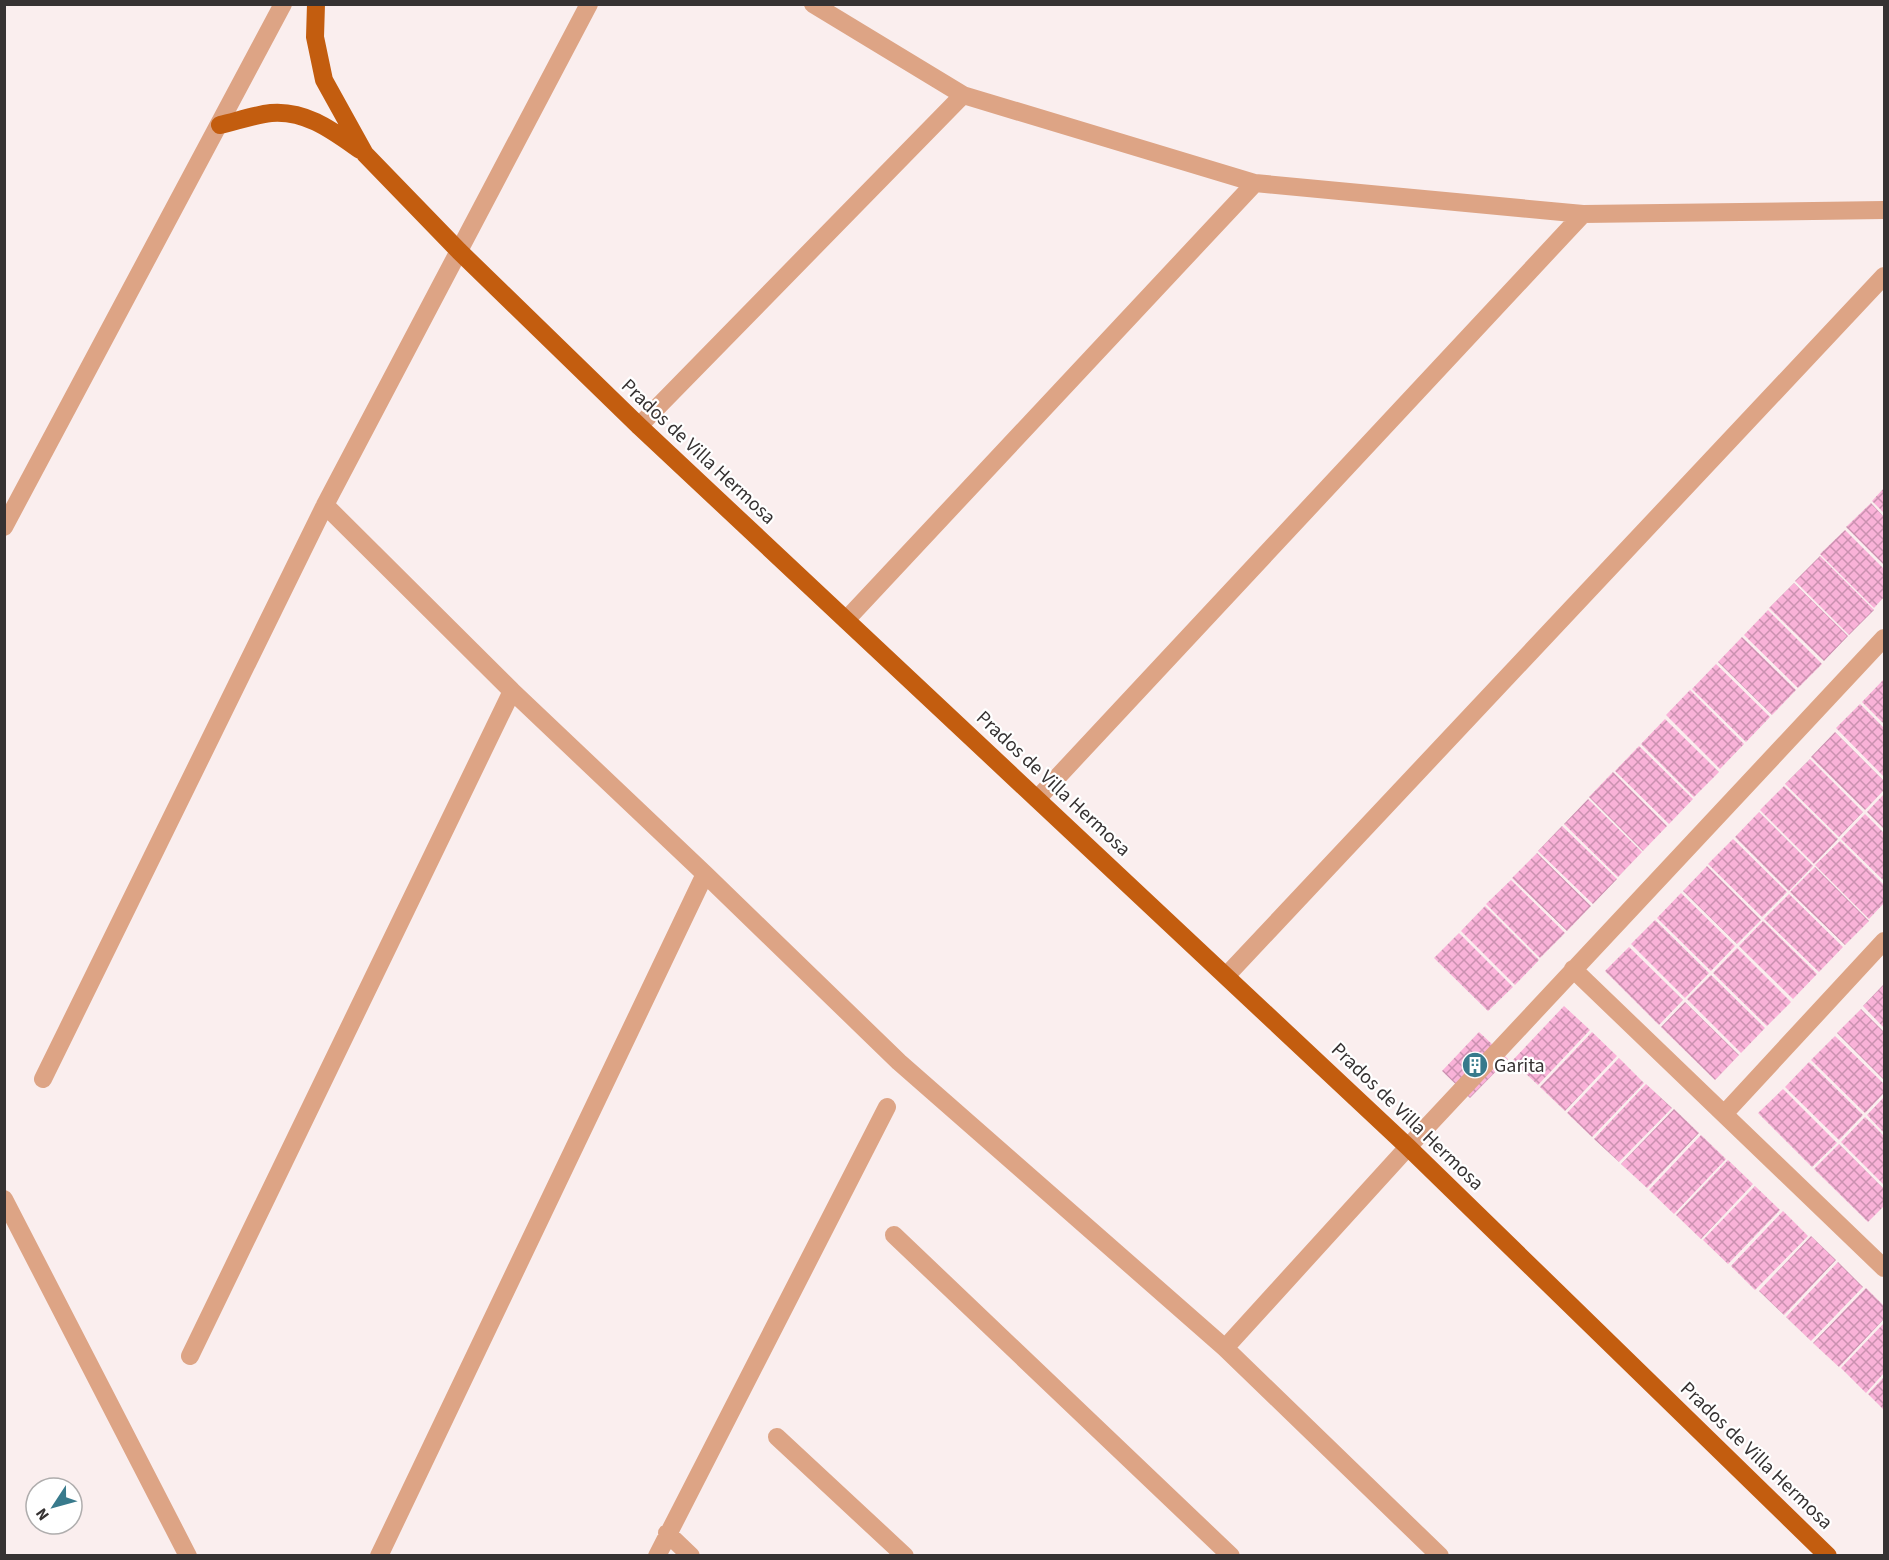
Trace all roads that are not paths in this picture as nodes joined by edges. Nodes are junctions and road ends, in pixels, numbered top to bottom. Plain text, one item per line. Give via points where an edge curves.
1 (283, 4) edge
2 (316, 4) edge
3 (589, 4) edge
4 (813, 4) edge
5 (963, 95) junction
6 (220, 125) junction
7 (365, 154) junction
8 (1255, 183) junction
9 (1884, 210) edge
10 (1583, 214) junction
11 (459, 251) junction
12 (1884, 276) edge
13 (639, 426) junction
14 (325, 505) junction
15 (4, 527) edge
16 (846, 620) junction
17 (1884, 638) edge
18 (512, 691) junction
19 (1038, 799) junction
20 (705, 874) junction
21 (1884, 942) edge
22 (1573, 969) junction
23 (1227, 975) junction
24 (43, 1079) dead end
25 (887, 1107) dead end
26 (1724, 1114) junction
27 (1408, 1147) junction
28 (4, 1199) edge
29 (894, 1235) dead end
30 (1881, 1259) edge
31 (1225, 1348) junction
32 (190, 1356) dead end
33 (777, 1437) dead end
34 (667, 1533) junction
35 (188, 1556) edge
36 (379, 1556) edge
37 (657, 1556) edge
38 (691, 1556) edge
39 (905, 1556) edge
40 (1231, 1556) edge
41 (1440, 1556) edge
42 (1828, 1556) edge

1 - 6 street
2 - 7 main road, Prados de Villa Hermosa via 315,37 324,80
3 - 11 street
4 - 5 street
5 - 8 street
5 - 13 street
6 - 7 main road via 270,113 304,116
6 - 15 street
7 - 11 main road, Prados de Villa Hermosa
8 - 10 street
8 - 16 street
9 - 10 street
10 - 19 street
11 - 13 main road, Prados de Villa Hermosa
11 - 14 street
12 - 23 street
13 - 16 main road, Prados de Villa Hermosa
14 - 18 street
14 - 24 street
16 - 19 main road, Prados de Villa Hermosa
17 - 22 street
18 - 20 street
18 - 32 street
19 - 23 main road, Prados de Villa Hermosa
20 - 31 street via 899,1062
20 - 36 street
21 - 26 street
22 - 26 street
22 - 27 street
23 - 27 main road, Prados de Villa Hermosa
25 - 34 street
26 - 30 street
27 - 31 street
27 - 42 main road, Prados de Villa Hermosa
28 - 35 street
29 - 40 street
31 - 41 street
33 - 39 street
34 - 37 street
34 - 38 street

